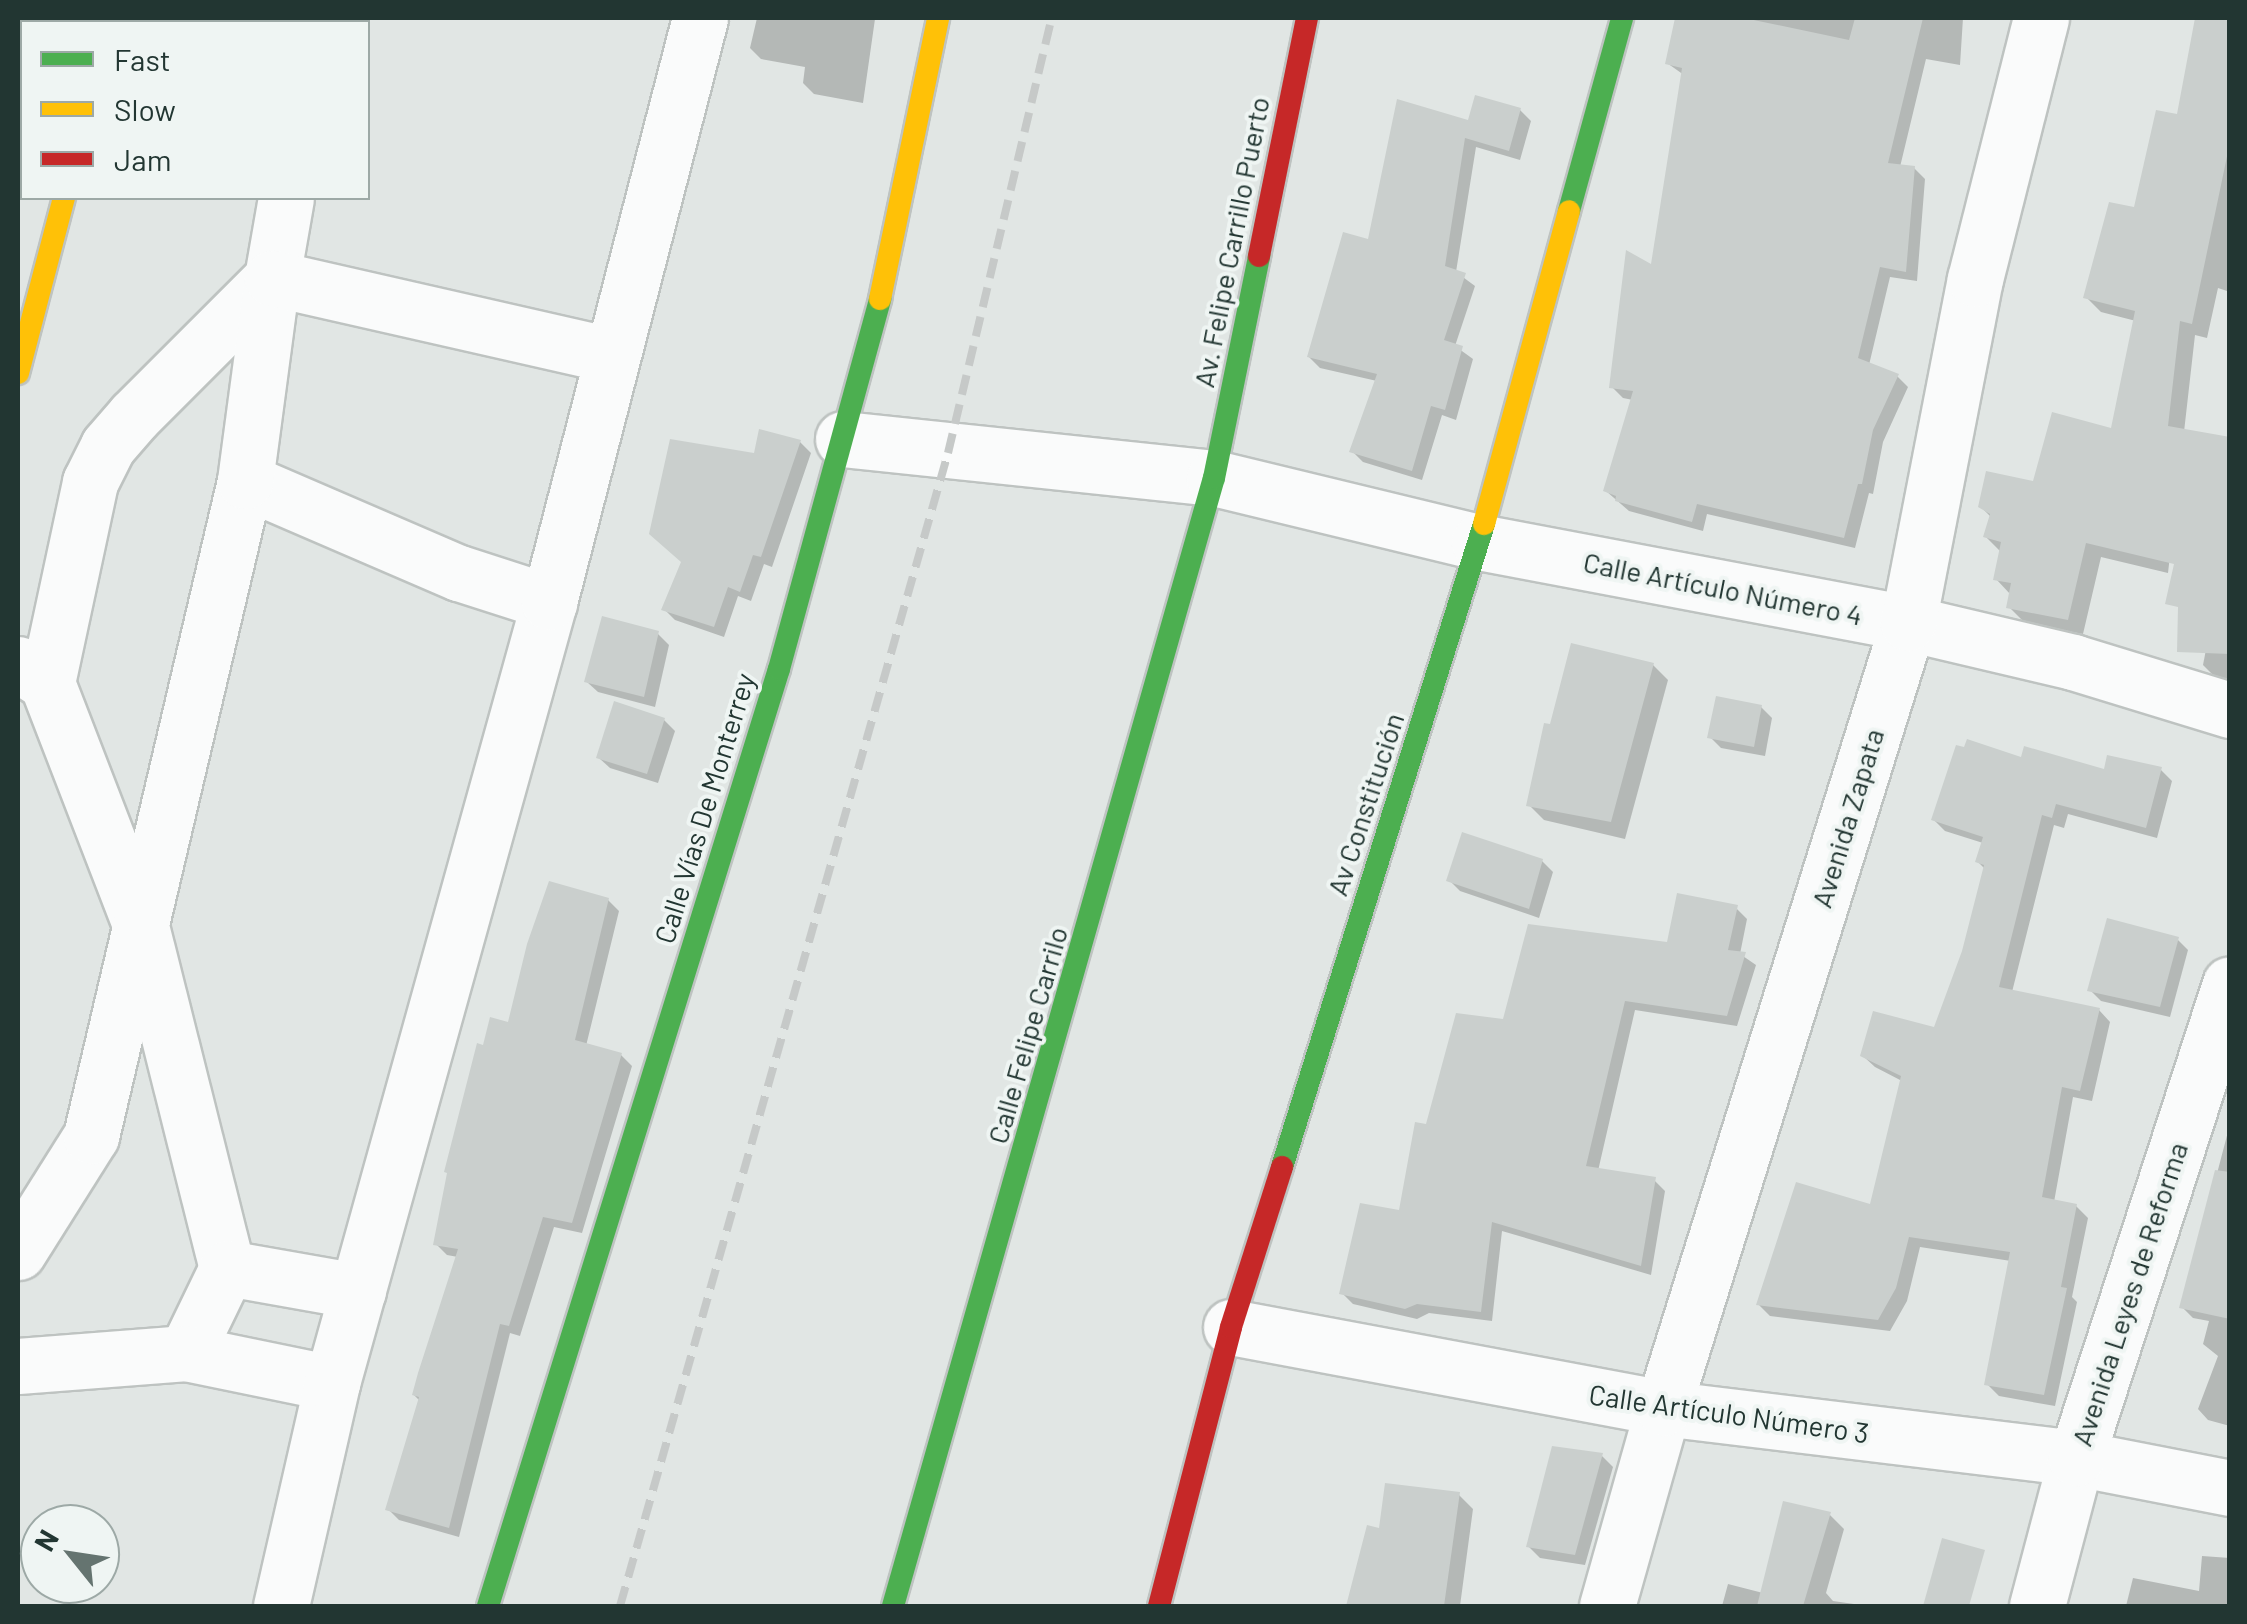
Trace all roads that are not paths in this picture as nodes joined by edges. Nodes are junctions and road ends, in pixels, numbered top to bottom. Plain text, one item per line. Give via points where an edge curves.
1 (700, 18) edge
2 (938, 18) edge
3 (1307, 18) edge
4 (1622, 18) edge
5 (2041, 18) edge
6 (63, 200) edge
7 (286, 200) edge
8 (272, 278) junction
9 (610, 355) junction
10 (18, 373) edge
11 (843, 439) junction
12 (1214, 478) junction
13 (246, 481) junction
14 (1479, 542) junction
15 (549, 602) junction
16 (1908, 623) junction
17 (32, 673) edge
18 (2230, 710) edge
19 (141, 926) junction
20 (2230, 984) edge
21 (18, 1252) edge
22 (227, 1268) junction
23 (358, 1292) junction
24 (1230, 1328) junction
25 (186, 1353) junction
26 (18, 1366) edge
27 (332, 1383) junction
28 (1663, 1408) junction
29 (2076, 1458) junction
30 (2230, 1488) edge
31 (280, 1606) edge
32 (488, 1606) edge
33 (893, 1606) edge
34 (1159, 1606) edge
35 (1607, 1606) edge
36 (2037, 1606) edge

1 - 9 street
2 - 11 street, Calle Vías De Monterrey via 872,337
3 - 12 street, Av. Felipe Carrillo Puerto
4 - 14 street, Av Constitución
5 - 16 street, Avenida Zapata via 1975,279
6 - 10 street
7 - 8 street
8 - 9 street
8 - 13 street
8 - 17 street via 108,446 90,482
9 - 15 street
11 - 12 street, Calle Artículo Número 4
11 - 32 street, Calle Vías De Monterrey via 779,670
12 - 14 street, Calle Artículo Número 4
12 - 33 street, Calle Felipe Carrilo
13 - 15 street via 459,573
13 - 19 street
14 - 16 street, Calle Artículo Número 4
14 - 24 street, Av Constitución
15 - 23 street
16 - 18 street, Calle Artículo Número 4 via 2073,662
16 - 28 street, Avenida Zapata
17 - 19 street
19 - 21 street via 91,1136
19 - 22 street
20 - 29 street, Avenida Leyes de Reforma
22 - 23 street
22 - 25 street
23 - 27 street
24 - 28 street, Calle Artículo Número 3
24 - 34 street, Av Constitución
25 - 26 street
25 - 27 street
27 - 31 street
28 - 29 street, Calle Artículo Número 3
28 - 35 street, Avenida Zapata
29 - 30 street, Calle Artículo Número 3
29 - 36 street, Avenida Leyes de Reforma

